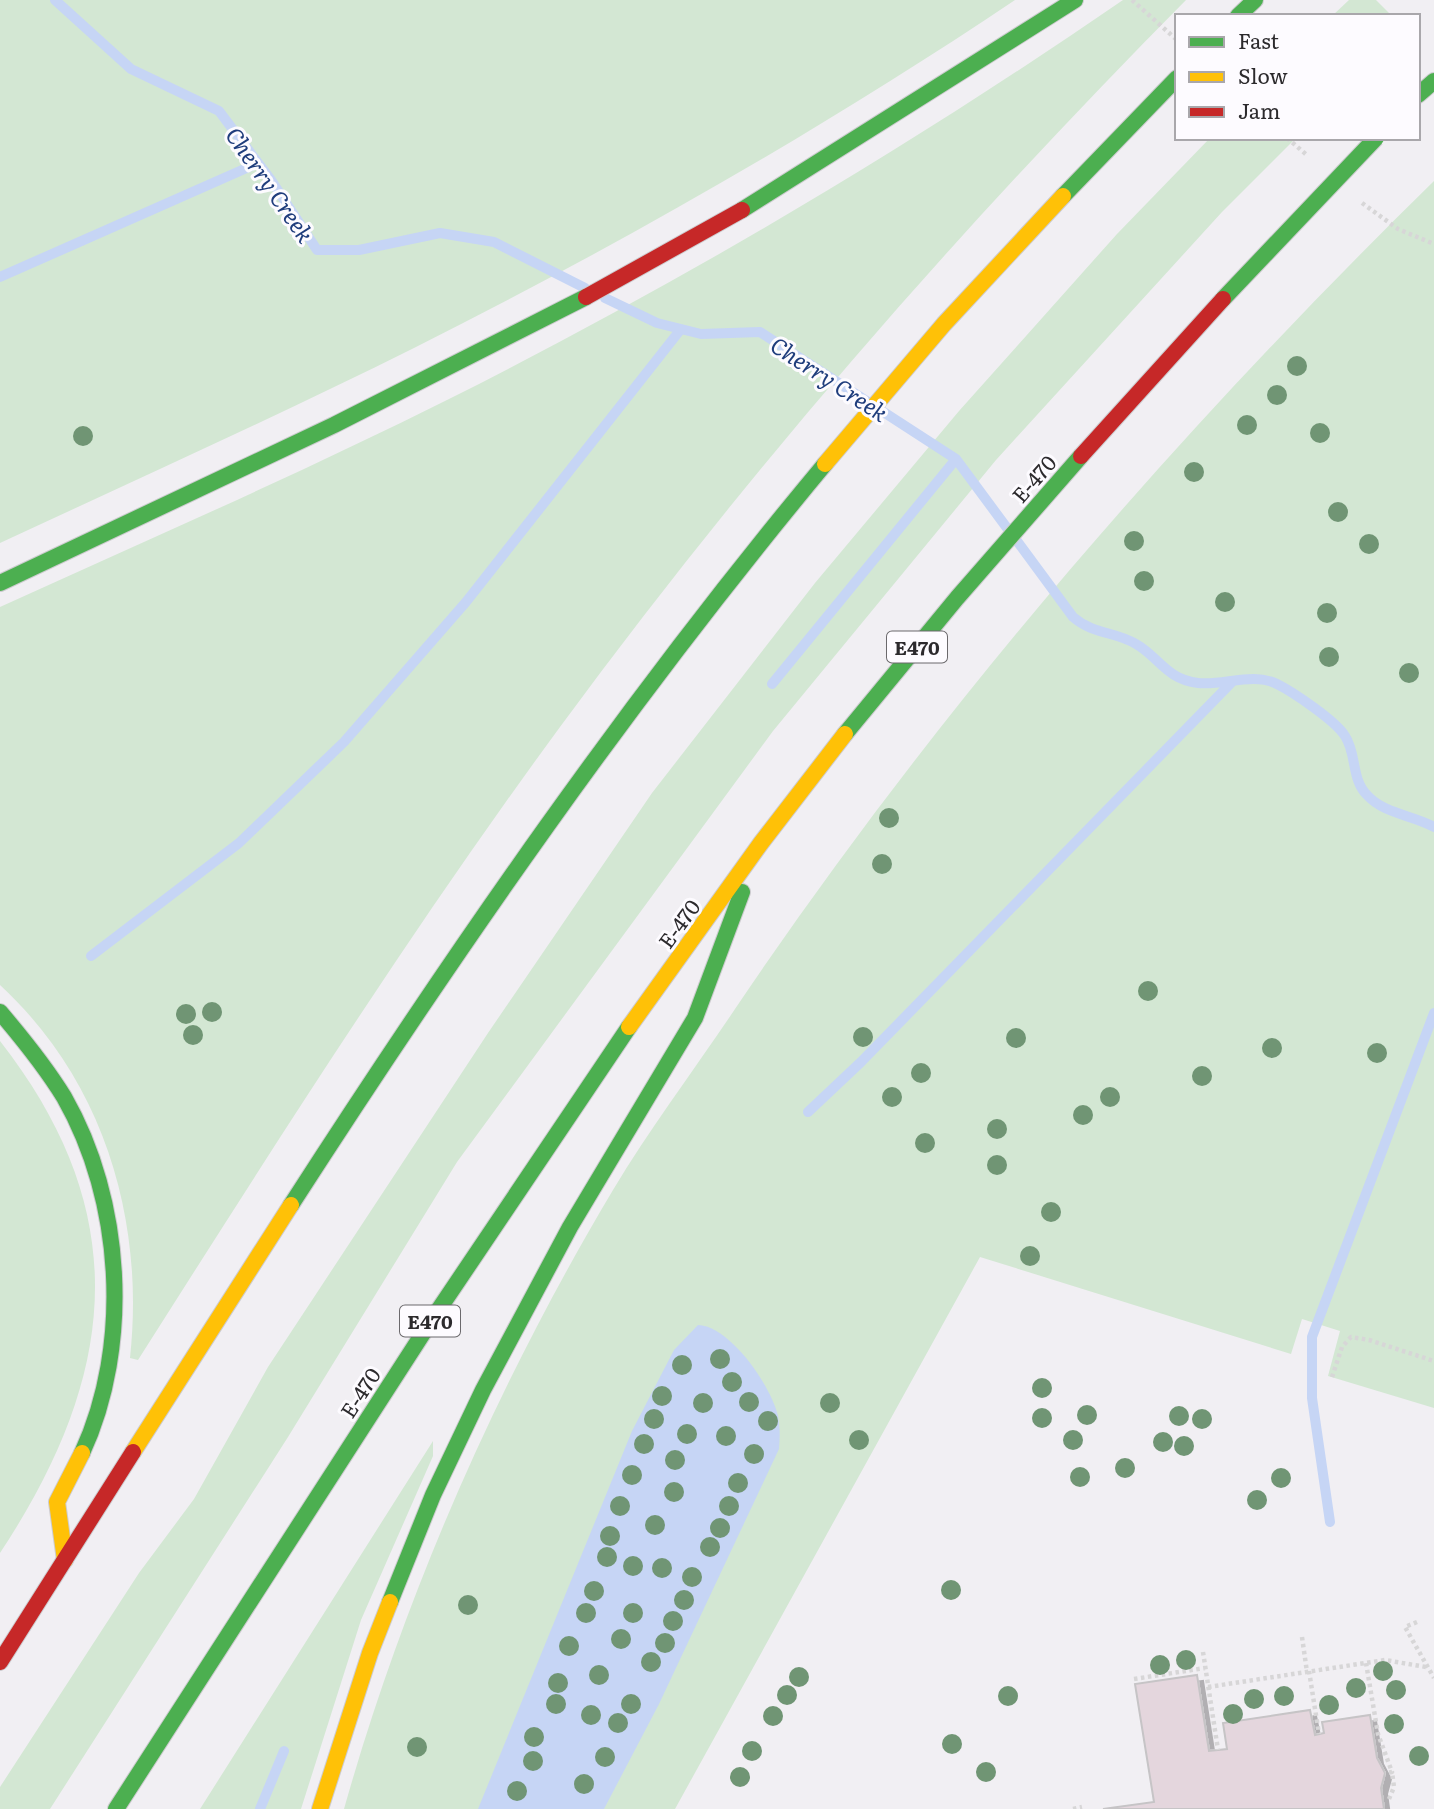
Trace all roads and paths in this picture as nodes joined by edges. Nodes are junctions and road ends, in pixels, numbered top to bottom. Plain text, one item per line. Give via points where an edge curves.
1 (1075, 0) edge
2 (1132, 0) edge
3 (1255, 0) edge
4 (1240, 14) edge
5 (1175, 38) edge
6 (1175, 80) edge
7 (1434, 80) edge
8 (1420, 93) edge
9 (1374, 140) edge
10 (0, 583) edge
11 (761, 844) junction
12 (0, 1012) edge
13 (1434, 1361) edge
14 (1332, 1377) dead end
15 (65, 1560) junction
16 (1416, 1622) dead end
17 (1302, 1637) dead end
18 (1203, 1652) dead end
19 (0, 1662) edge
20 (1366, 1663) junction
21 (1426, 1667) junction
22 (1205, 1668) junction
23 (1308, 1672) junction
24 (1434, 1678) edge
25 (1134, 1679) dead end
26 (1208, 1687) junction
27 (1320, 1734) dead end
28 (1218, 1750) dead end
29 (1392, 1772) junction
30 (1385, 1773) dead end
31 (1389, 1799) dead end
32 (1082, 1807) edge
33 (116, 1809) edge
34 (320, 1809) edge
35 (1073, 1809) edge

1 - 10 highway via 919,102 682,244 503,341 272,456
2 - 5 path
3 - 4 highway
6 - 15 highway via 913,360 798,495 623,724 516,868 430,995
7 - 8 highway
9 - 11 highway, E-470 / E470, bridge via 1187,336 985,565 823,761
11 - 33 highway, E-470 / E470 via 492,1227
11 - 34 highway via 695,1018 570,1227 433,1495 370,1653
12 - 15 highway via 32,1048 75,1118 99,1182 114,1252 116,1306 107,1374 92,1429 56,1504
13 - 14 path via 1351,1337 1342,1347
15 - 19 highway
16 - 21 path via 1405,1627
17 - 23 path
18 - 22 path
20 - 21 path via 1391,1660
20 - 23 path
20 - 29 path via 1378,1734
21 - 24 path
22 - 25 path
22 - 26 path
23 - 26 path
23 - 27 path
26 - 28 path
29 - 30 path
29 - 31 path via 1394,1787
32 - 35 path

